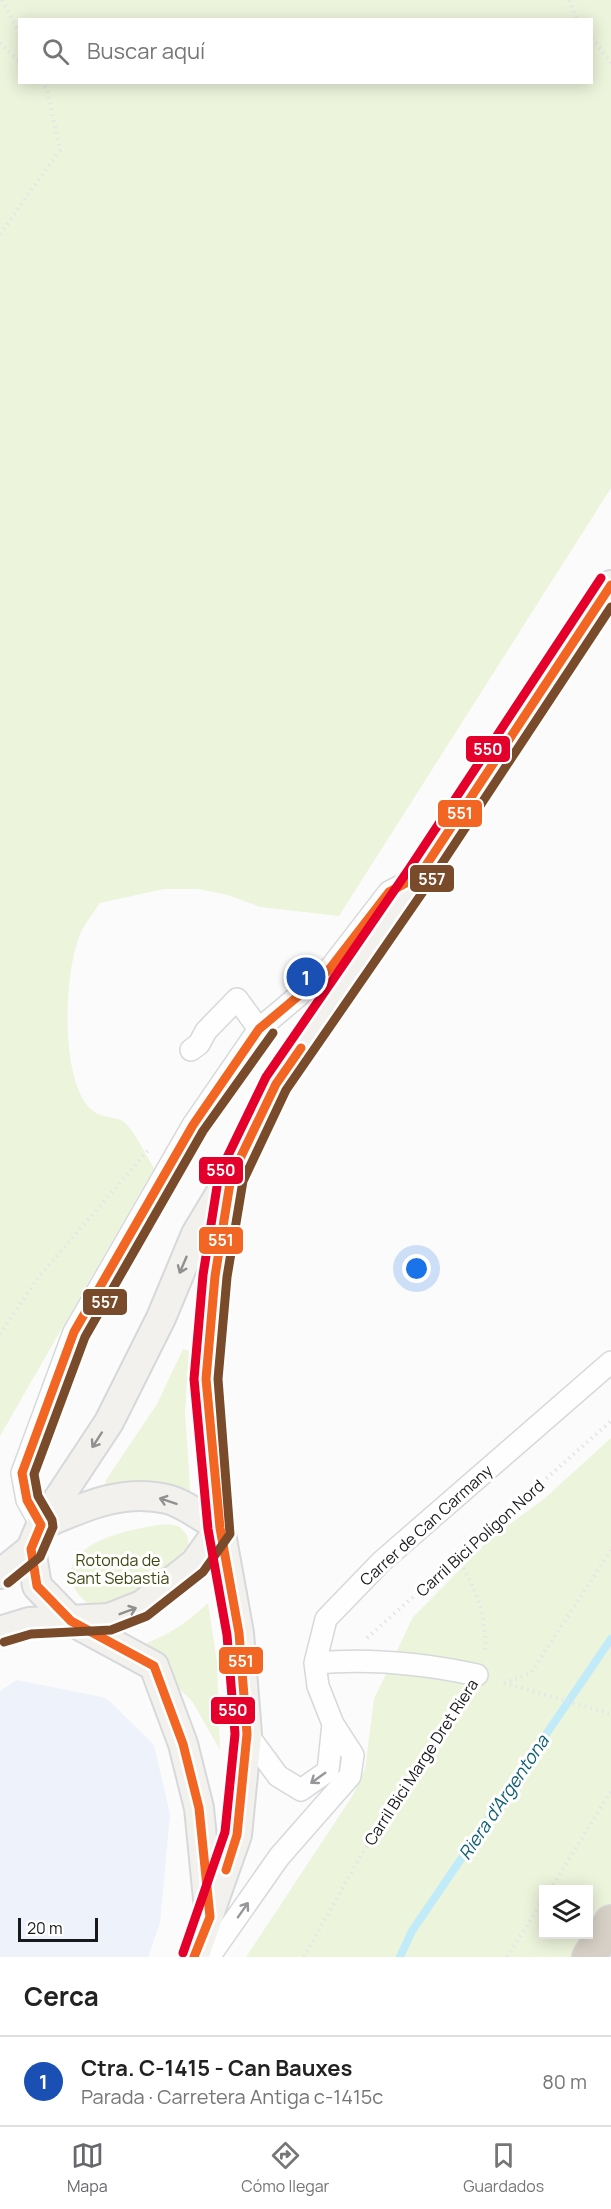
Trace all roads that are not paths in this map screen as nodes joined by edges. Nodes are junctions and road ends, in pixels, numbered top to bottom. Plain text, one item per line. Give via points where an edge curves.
1 (611, 585) edge
2 (419, 876) junction
3 (259, 1029) junction
4 (190, 1050) dead end
5 (231, 1177) junction
6 (611, 1362) edge
7 (220, 1528) junction
8 (36, 1537) junction
9 (0, 1574) edge
10 (70, 1621) junction
11 (0, 1631) edge
12 (315, 1663) junction
13 (477, 1675) road end
14 (333, 1724) junction
15 (247, 1734) junction
16 (210, 1917) junction
17 (611, 1922) edge
18 (194, 1957) edge
19 (209, 1957) edge
20 (589, 1957) edge

1 - 2 street
2 - 3 street via 389,892 328,971
2 - 5 street via 276,1084
3 - 4 street via 237,999
3 - 8 street via 193,1125 74,1332 22,1473
5 - 7 street via 206,1379
5 -> 8 street via 196,1234 161,1318 109,1422
6 - 12 street, Carrer de Can Carmany via 381,1562 326,1619
7 -> 8 street via 168,1499 130,1495 90,1503
10 -> 7 street via 109,1618 142,1605 195,1563
7 - 15 street via 239,1633
8 - 9 street
8 - 10 street via 37,1586
10 - 11 street via 29,1622
10 - 16 street via 154,1666 183,1744 199,1808
12 - 13 street via 397,1660
12 - 14 street, Carrer de Can Carmany via 318,1686
14 -> 15 street, Carrer de Can Carmany via 328,1771 301,1790 278,1776
19 -> 14 street, Carrer de Can Carmany via 279,1857 350,1776 353,1755
15 - 16 street via 237,1835
16 - 18 street
17 - 20 highway

